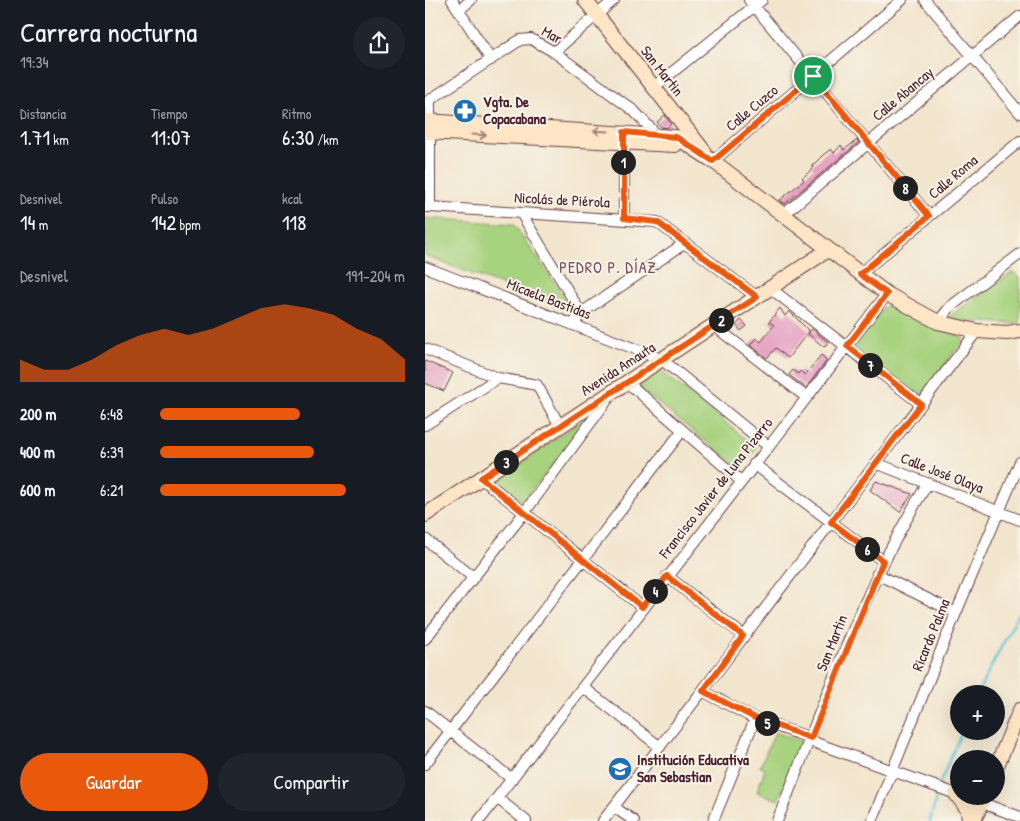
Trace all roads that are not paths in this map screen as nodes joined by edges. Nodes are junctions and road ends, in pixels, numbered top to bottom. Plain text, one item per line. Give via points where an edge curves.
1 (452, 0) edge
2 (471, 0) edge
3 (585, 0) edge
4 (614, 0) edge
5 (901, 0) edge
6 (925, 0) edge
7 (755, 2) edge
8 (459, 10) junction
9 (598, 14) junction
10 (1020, 16) edge
11 (554, 52) junction
12 (972, 56) junction
13 (491, 60) junction
14 (813, 76) junction
15 (654, 87) junction
16 (427, 99) edge
17 (1020, 113) edge
18 (427, 127) edge
19 (656, 134) junction
20 (624, 138) junction
21 (1020, 140) edge
22 (869, 143) junction
23 (713, 161) junction
24 (428, 207) edge
25 (521, 214) junction
26 (783, 215) junction
27 (929, 216) junction
28 (624, 218) junction
29 (685, 243) junction
30 (828, 250) junction
31 (1020, 254) edge
32 (425, 267) edge
33 (860, 274) junction
34 (770, 288) junction
35 (887, 294) junction
36 (757, 297) junction
37 (581, 313) junction
38 (937, 322) junction
39 (573, 324) junction
40 (713, 325) junction
41 (977, 331) junction
42 (1020, 331) edge
43 (847, 346) junction
44 (425, 349) edge
45 (661, 360) junction
46 (498, 378) junction
47 (621, 386) junction
48 (806, 397) junction
49 (921, 404) junction
50 (425, 425) edge
51 (560, 426) junction
52 (681, 431) junction
53 (768, 446) junction
54 (1020, 462) edge
55 (876, 463) junction
56 (755, 464) junction
57 (481, 478) junction
58 (741, 481) junction
59 (928, 483) junction
60 (998, 511) junction
61 (524, 512) junction
62 (425, 515) edge
63 (1020, 520) edge
64 (831, 522) junction
65 (425, 539) edge
66 (583, 560) junction
67 (883, 561) junction
68 (877, 574) junction
69 (667, 576) junction
70 (473, 577) junction
71 (642, 607) junction
72 (956, 613) junction
73 (743, 636) junction
74 (426, 637) edge
75 (583, 687) junction
76 (703, 691) junction
77 (1020, 710) edge
78 (425, 711) edge
79 (755, 718) junction
80 (450, 731) junction
81 (811, 738) junction
82 (660, 747) junction
83 (1003, 750) edge
84 (425, 764) edge
85 (892, 770) junction
86 (512, 778) junction
87 (950, 791) edge
88 (497, 798) junction
89 (965, 805) edge
90 (981, 805) edge
91 (995, 805) edge
92 (614, 807) junction
93 (1020, 817) edge
94 (479, 821) edge
95 (526, 821) edge
96 (603, 821) edge
97 (634, 821) edge
98 (713, 821) edge
99 (777, 821) edge
100 (872, 821) edge
101 (969, 821) edge
102 (974, 821) edge

1 - 8 street
2 - 8 street
3 - 9 main road, San Martin
4 - 9 street
5 - 14 street, Calle Cuzco
6 - 12 street
7 - 14 street
7 - 15 street
8 - 13 street
9 - 11 street
9 - 15 main road, San Martin
10 - 12 street, Calle Abancay
11 - 13 street, Mar via 539,42 526,39
11 - 19 street, Mar via 634,111
12 - 17 street
12 - 22 street, Calle Abancay
13 - 16 street, Mar
14 - 22 street
14 - 23 street, Calle Cuzco
15 - 23 main road, San Martin
16 - 18 street
18 - 20 main road
18 - 24 street
19 - 20 main road
19 - 23 main road via 676,137
20 - 23 main road via 673,144
20 - 28 street
21 - 27 street, Calle Roma
22 - 26 street, Calle Abancay
22 - 27 street
23 - 26 main road
24 - 25 street, Nicolás de Piérola
25 - 28 street, Nicolás de Piérola
25 - 37 street
26 - 30 main road
27 - 33 street, Calle Roma
28 - 29 street, Nicolás de Piérola via 657,222
29 - 36 street, Nicolás de Piérola
29 - 37 street
30 - 33 main road
30 - 34 main road, Avenida Amauta
31 - 38 street via 949,307
32 - 39 street, Micaela Bastidas
33 - 35 main road
34 - 36 main road, Avenida Amauta
34 - 43 street
35 - 38 main road
35 - 43 street, Francisco Javier de Luna Pizarro
36 - 40 main road, Avenida Amauta
37 - 39 street
38 - 41 main road
39 - 45 street, Micaela Bastidas
40 - 45 main road, Avenida Amauta
40 - 48 street
41 - 42 main road
41 - 49 street
43 - 48 street, Francisco Javier de Luna Pizarro
43 - 49 street
44 - 46 street
45 - 47 main road, Avenida Amauta
45 - 53 street, Micaela Bastidas
46 - 50 street
46 - 51 street via 537,385
47 - 51 main road, Avenida Amauta
47 - 52 street
47 - 61 street
48 - 53 street, Francisco Javier de Luna Pizarro
49 - 55 street
51 - 57 main road, Avenida Amauta
52 - 58 street
52 - 66 street
53 - 56 street, Francisco Javier de Luna Pizarro
54 - 60 street, Ricardo Palma
55 - 59 street, Calle José Olaya
55 - 64 street
56 - 58 street, Francisco Javier de Luna Pizarro
56 - 64 street
57 - 61 street
57 - 62 main road, Avenida Amauta
58 - 69 street, Francisco Javier de Luna Pizarro
59 - 60 street, Calle José Olaya
59 - 67 street, San Martin
60 - 63 street, Calle José Olaya
60 - 72 street, Ricardo Palma
61 - 66 street
61 - 70 street
64 - 67 street
64 - 73 street
65 - 70 street
66 - 71 street
66 - 80 street
67 - 68 street, San Martin
68 - 72 street
68 - 81 street, San Martin
69 - 71 street, Francisco Javier de Luna Pizarro
69 - 73 street
70 - 74 street
71 - 75 street, Francisco Javier de Luna Pizarro
72 - 85 street, Ricardo Palma
73 - 76 street
75 - 82 street
75 - 86 street, Francisco Javier de Luna Pizarro
76 - 79 street
76 - 82 street
77 - 83 main road
78 - 80 street
79 - 81 street
79 - 98 street
80 - 84 street
80 - 86 street
81 - 85 street via 816,743
81 - 99 street, San Martin
82 - 92 street
85 - 87 street
85 - 100 street, Ricardo Palma
86 - 88 street, Francisco Javier de Luna Pizarro
88 - 94 street, Francisco Javier de Luna Pizarro
88 - 95 street
89 - 101 main road
90 - 102 main road
91 - 93 street
92 - 96 street
92 - 97 street

